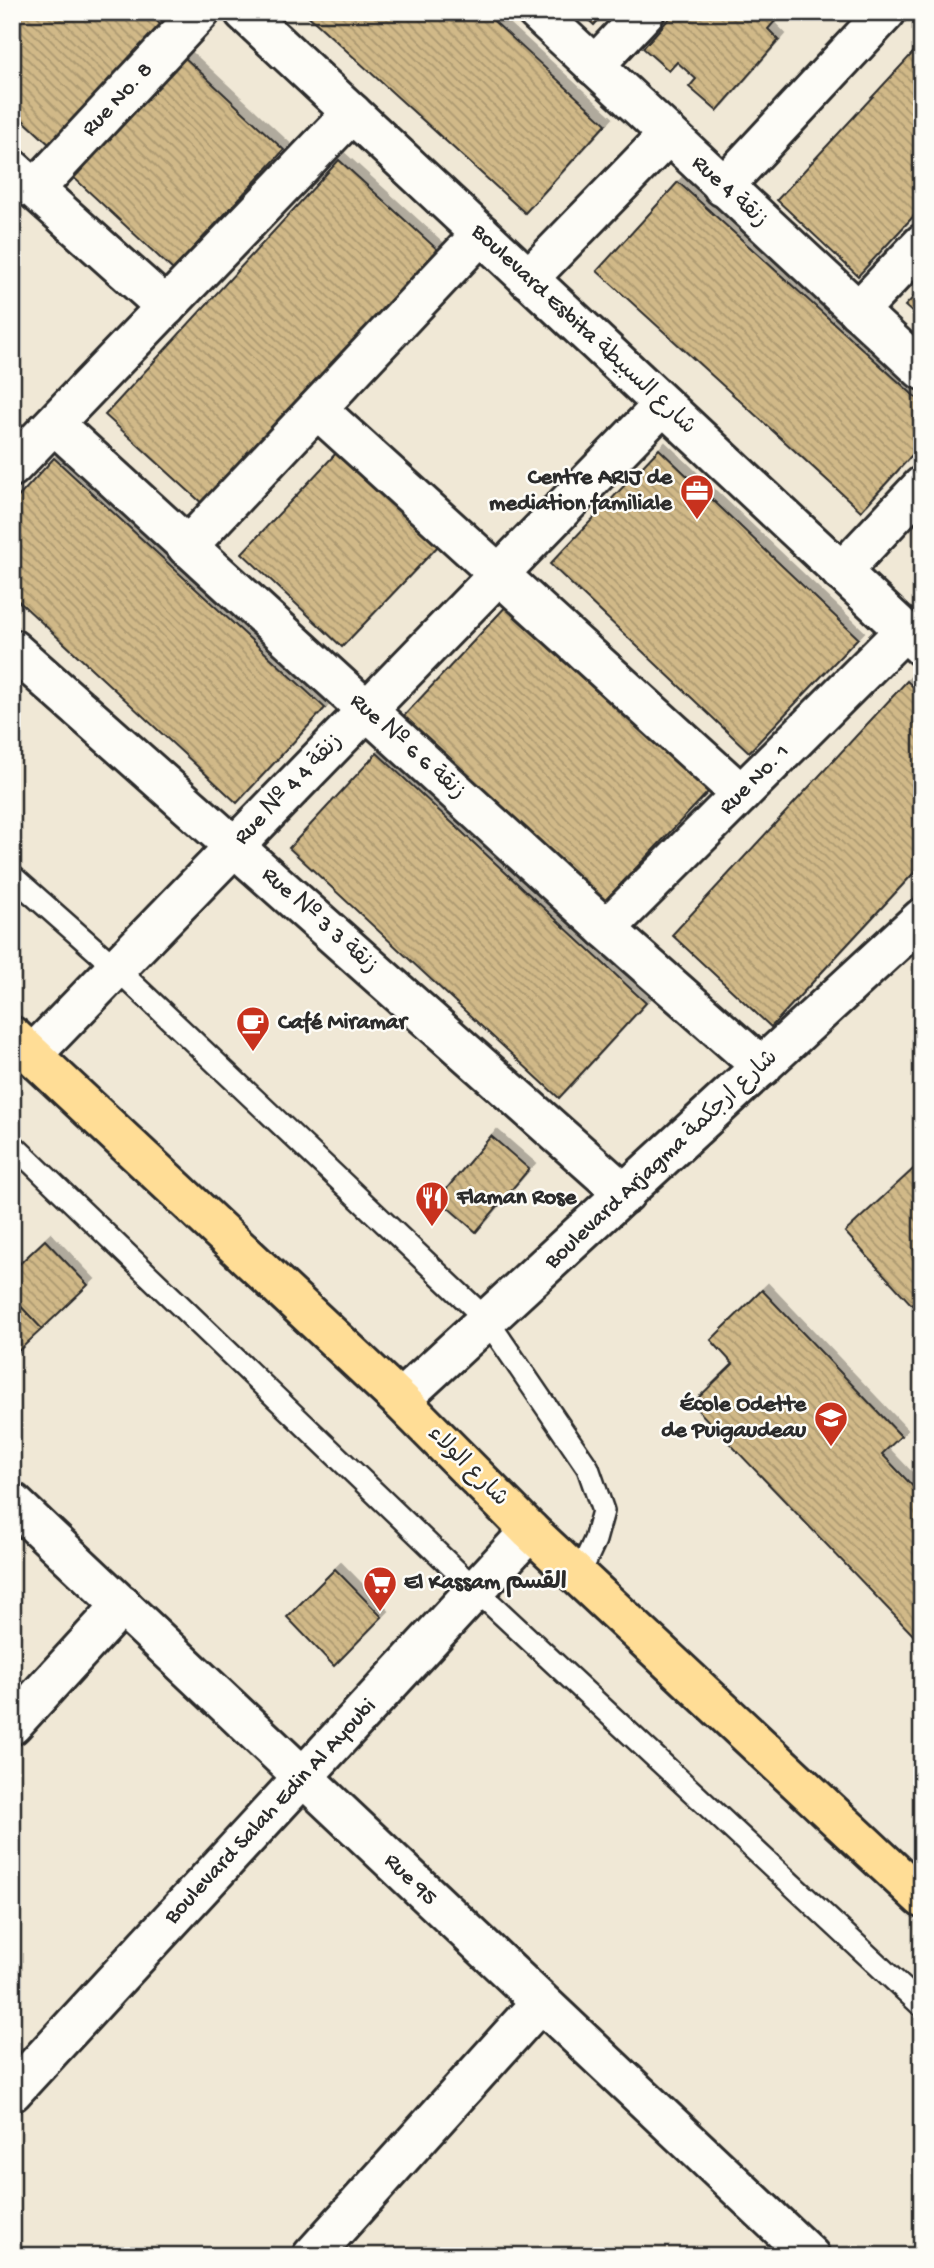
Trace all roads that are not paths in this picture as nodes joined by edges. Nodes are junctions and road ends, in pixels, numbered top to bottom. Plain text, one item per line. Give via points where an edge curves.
1 (200, 12) edge
2 (244, 12) edge
3 (537, 12) edge
4 (645, 12) edge
5 (886, 12) edge
6 (594, 66) junction
7 (352, 113) junction
8 (668, 135) junction
9 (24, 178) edge
10 (723, 187) junction
11 (481, 234) junction
12 (922, 244) edge
13 (528, 279) junction
14 (166, 307) junction
15 (858, 312) junction
16 (922, 370) edge
17 (663, 405) junction
18 (317, 409) junction
19 (54, 424) junction
20 (12, 467) edge
21 (922, 486) edge
22 (187, 547) junction
23 (841, 572) junction
24 (499, 574) junction
25 (913, 639) edge
26 (12, 649) edge
27 (366, 710) junction
28 (741, 794) junction
29 (234, 846) junction
30 (12, 876) edge
31 (922, 918) edge
32 (606, 929) junction
33 (116, 968) junction
34 (23, 1045) edge
35 (762, 1067) junction
36 (12, 1144) edge
37 (625, 1194) junction
38 (487, 1320) junction
39 (400, 1400) junction
40 (12, 1502) edge
41 (530, 1531) junction
42 (578, 1577) junction
43 (476, 1590) junction
44 (122, 1605) junction
45 (12, 1725) edge
46 (303, 1778) junction
47 (922, 1898) edge
48 (540, 2003) junction
49 (922, 2006) edge
50 (12, 2092) edge
51 (312, 2256) edge
52 (810, 2256) edge

1 - 9 street, Rue No. 8
2 - 7 street, Boulevard Esbita شارع السبيطة
3 - 6 street, Rue 4 زنقة
4 - 6 street
5 - 10 street
6 - 8 street, Rue 4 زنقة
7 - 11 street, Boulevard Esbita شارع السبيطة
7 - 14 street
8 - 10 street, Rue 4 زنقة
8 - 13 street
9 - 14 street
10 - 15 street, Rue 4 زنقة
11 - 13 street, Boulevard Esbita شارع السبيطة
11 - 18 street
12 - 15 street
13 - 17 street, Boulevard Esbita شارع السبيطة
14 - 19 street
15 - 16 street, Rue 4 زنقة
17 - 23 street, Boulevard Esbita شارع السبيطة
17 - 24 street, Rue № 4 زنقة 4
18 - 22 street
18 - 24 street
19 - 20 street
19 - 22 street, Rue № 6 زنقة 6
21 - 23 street
22 - 27 street, Rue № 6 زنقة 6
23 - 25 street, Boulevard Esbita شارع السبيطة
24 - 27 street, Rue № 4 زنقة 4
24 - 28 street
25 - 28 street, Rue No. 1
26 - 29 street, Rue № 3 زنقة 3
27 - 29 street, Rue № 4 زنقة 4
27 - 32 street, Rue № 6 زنقة 6
28 - 32 street, Rue No. 1
29 - 33 street, Rue № 4 زنقة 4
29 - 37 street, Rue № 3 زنقة 3
30 - 33 lane
31 - 35 street, Boulevard Arjagma شارع ارجكمة
32 - 35 street, Rue № 6 زنقة 6
33 - 34 street, Rue № 4 زنقة 4
33 - 38 lane
34 - 39 main road, شارع الولاء
35 - 37 street, Boulevard Arjagma شارع ارجكمة
36 - 43 lane
37 - 38 street, Boulevard Arjagma شارع ارجكمة
38 - 39 street, Boulevard Arjagma شارع ارجكمة
38 - 42 lane via 588,1468 603,1511
39 - 41 main road, شارع الولاء
40 - 44 street, Rue 95
41 - 42 main road, شارع الولاء
41 - 43 street, Boulevard Salah Edin Al Ayoubi
42 - 47 main road, شارع الولاء
43 - 46 street, Boulevard Salah Edin Al Ayoubi
43 - 49 lane
44 - 45 street
44 - 46 street, Rue 95
46 - 48 street, Rue 95
46 - 50 street, Boulevard Salah Edin Al Ayoubi
48 - 51 street
48 - 52 street, Rue 95

